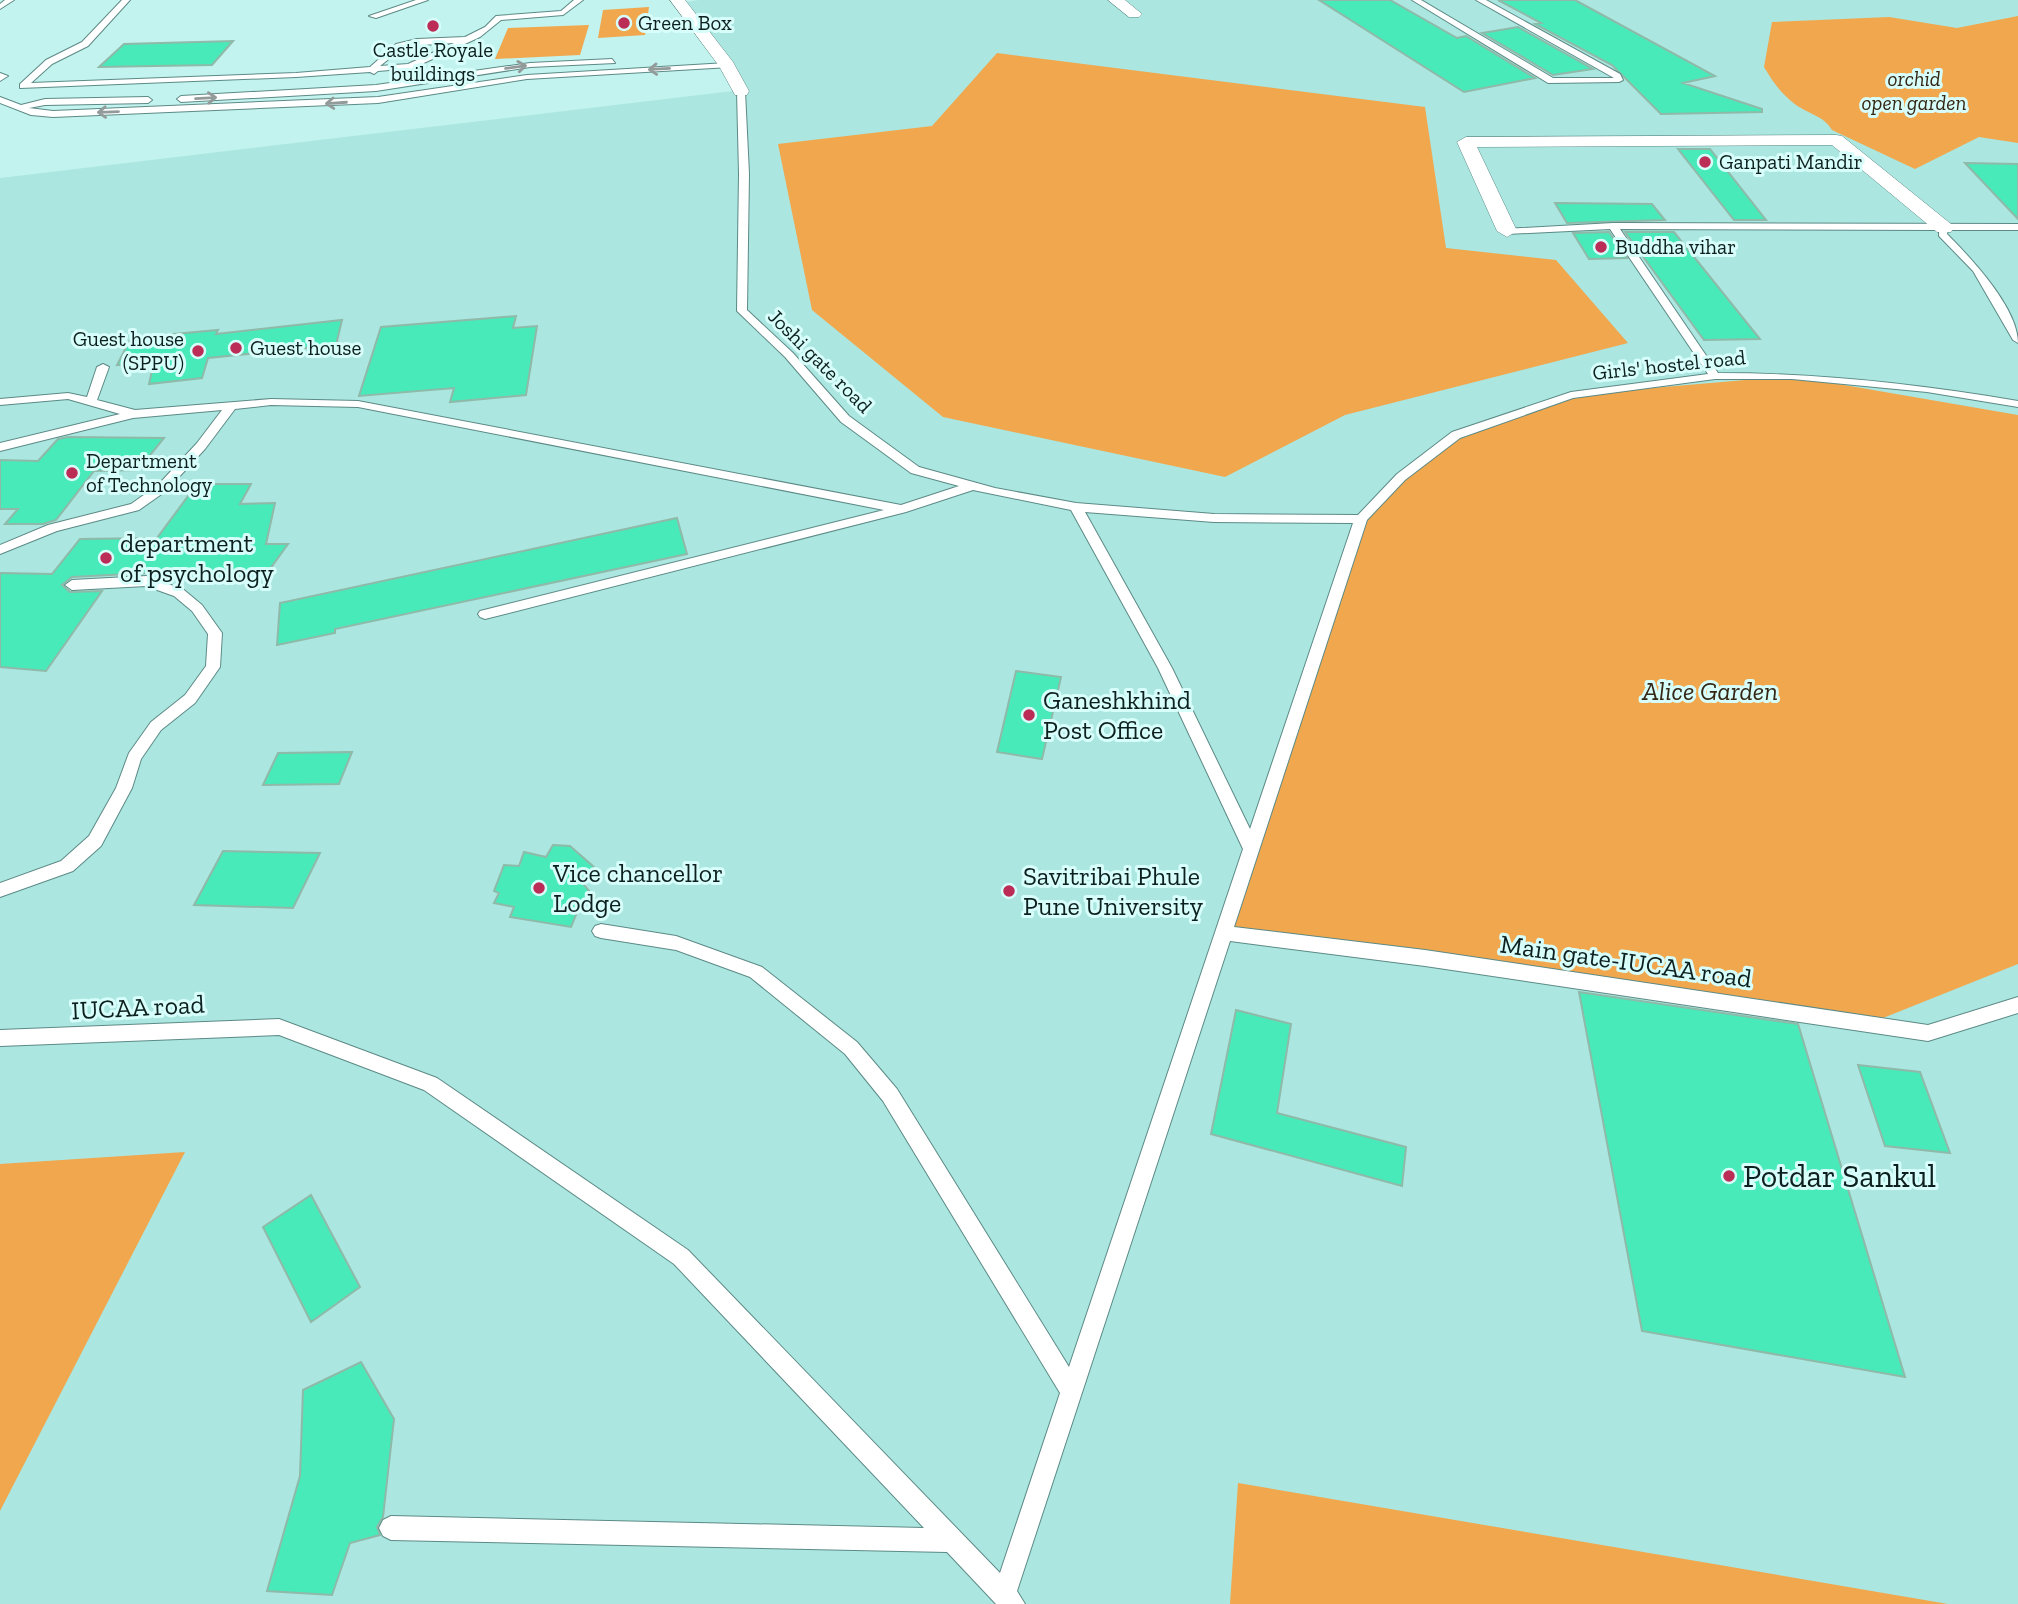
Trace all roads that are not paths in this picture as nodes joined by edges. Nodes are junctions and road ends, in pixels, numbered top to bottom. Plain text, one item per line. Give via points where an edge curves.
1 (9, 0) edge
2 (126, 0) edge
3 (424, 0) edge
4 (579, 0) edge
5 (698, 0) edge
6 (1115, 0) edge
7 (1416, 0) edge
8 (1480, 0) edge
9 (678, 1) edge
10 (0, 7) edge
11 (1134, 14) dead end
12 (373, 16) dead end
13 (466, 40) junction
14 (718, 58) junction
15 (625, 60) dead end
16 (373, 68) junction
17 (76, 83) junction
18 (376, 88) junction
19 (741, 92) joint
20 (0, 100) edge
21 (378, 100) junction
22 (64, 101) junction
23 (19, 108) junction
24 (1613, 226) junction
25 (2018, 227) edge
26 (1944, 228) junction
27 (1507, 231) joint
28 (2018, 340) edge
29 (103, 367) dead end
30 (1715, 376) junction
31 (0, 402) edge
32 (91, 402) junction
33 (2018, 404) edge
34 (232, 405) junction
35 (133, 414) junction
36 (0, 447) edge
37 (972, 486) junction
38 (1076, 507) junction
39 (902, 509) junction
40 (1360, 519) junction
41 (0, 550) edge
42 (72, 585) dead end
43 (485, 614) dead end
44 (1251, 848) junction
45 (0, 890) edge
46 (601, 931) dead end
47 (1223, 933) junction
48 (2018, 1004) edge
49 (0, 1038) edge
50 (1071, 1391) junction
51 (391, 1528) dead end
52 (953, 1540) junction
53 (1009, 1598) edge

1 - 10 lane
2 - 17 lane via 85,44 49,62 23,86
3 - 12 lane
4 - 13 lane via 563,13 499,18 486,33
5 - 9 street
6 - 11 street
7 - 8 lane via 1551,81 1619,80
9 - 14 street
13 - 16 lane via 410,66
13 - 16 lane via 403,44
14 - 19 street
14 -> 21 lane via 527,77
18 -> 15 lane via 530,65
16 - 17 lane
16 - 18 lane
17 - 22 lane
18 - 21 lane
22 -> 18 lane
19 - 37 lane, Joshi gate road via 742,311 789,355 845,419 915,470
20 - 23 lane
21 -> 23 lane via 53,114
22 - 23 lane
24 - 26 lane
24 - 27 lane
24 - 30 lane
25 - 26 lane
26 - 27 street via 1836,140 1466,142
26 - 28 lane via 1942,234 1977,269
29 - 32 lane
30 - 33 lane, Girls' hostel road via 1791,376 1927,389
30 - 40 lane, Girls' hostel road via 1571,395 1456,435 1401,478
31 - 32 lane via 68,396
32 - 35 lane
34 - 35 lane
34 - 39 lane via 358,404
34 - 41 lane via 162,488 135,506 53,528
35 - 36 lane
37 - 38 lane, Joshi gate road
37 - 39 lane
38 - 40 lane, Joshi gate road via 1214,518
38 - 44 lane via 1165,668
39 - 43 lane
40 - 44 lane
42 - 45 lane via 147,581 179,593 215,633 213,667 190,699 156,726 134,757 124,788 95,841 66,866
44 - 47 lane
46 - 50 lane via 676,943 756,972 851,1048 890,1095
47 - 48 lane, Main gate-IUCAA road via 1928,1032
47 - 50 lane
49 - 52 lane, IUCAA road via 279,1027 430,1084 681,1257
50 - 53 lane
51 - 52 lane
52 - 53 lane

